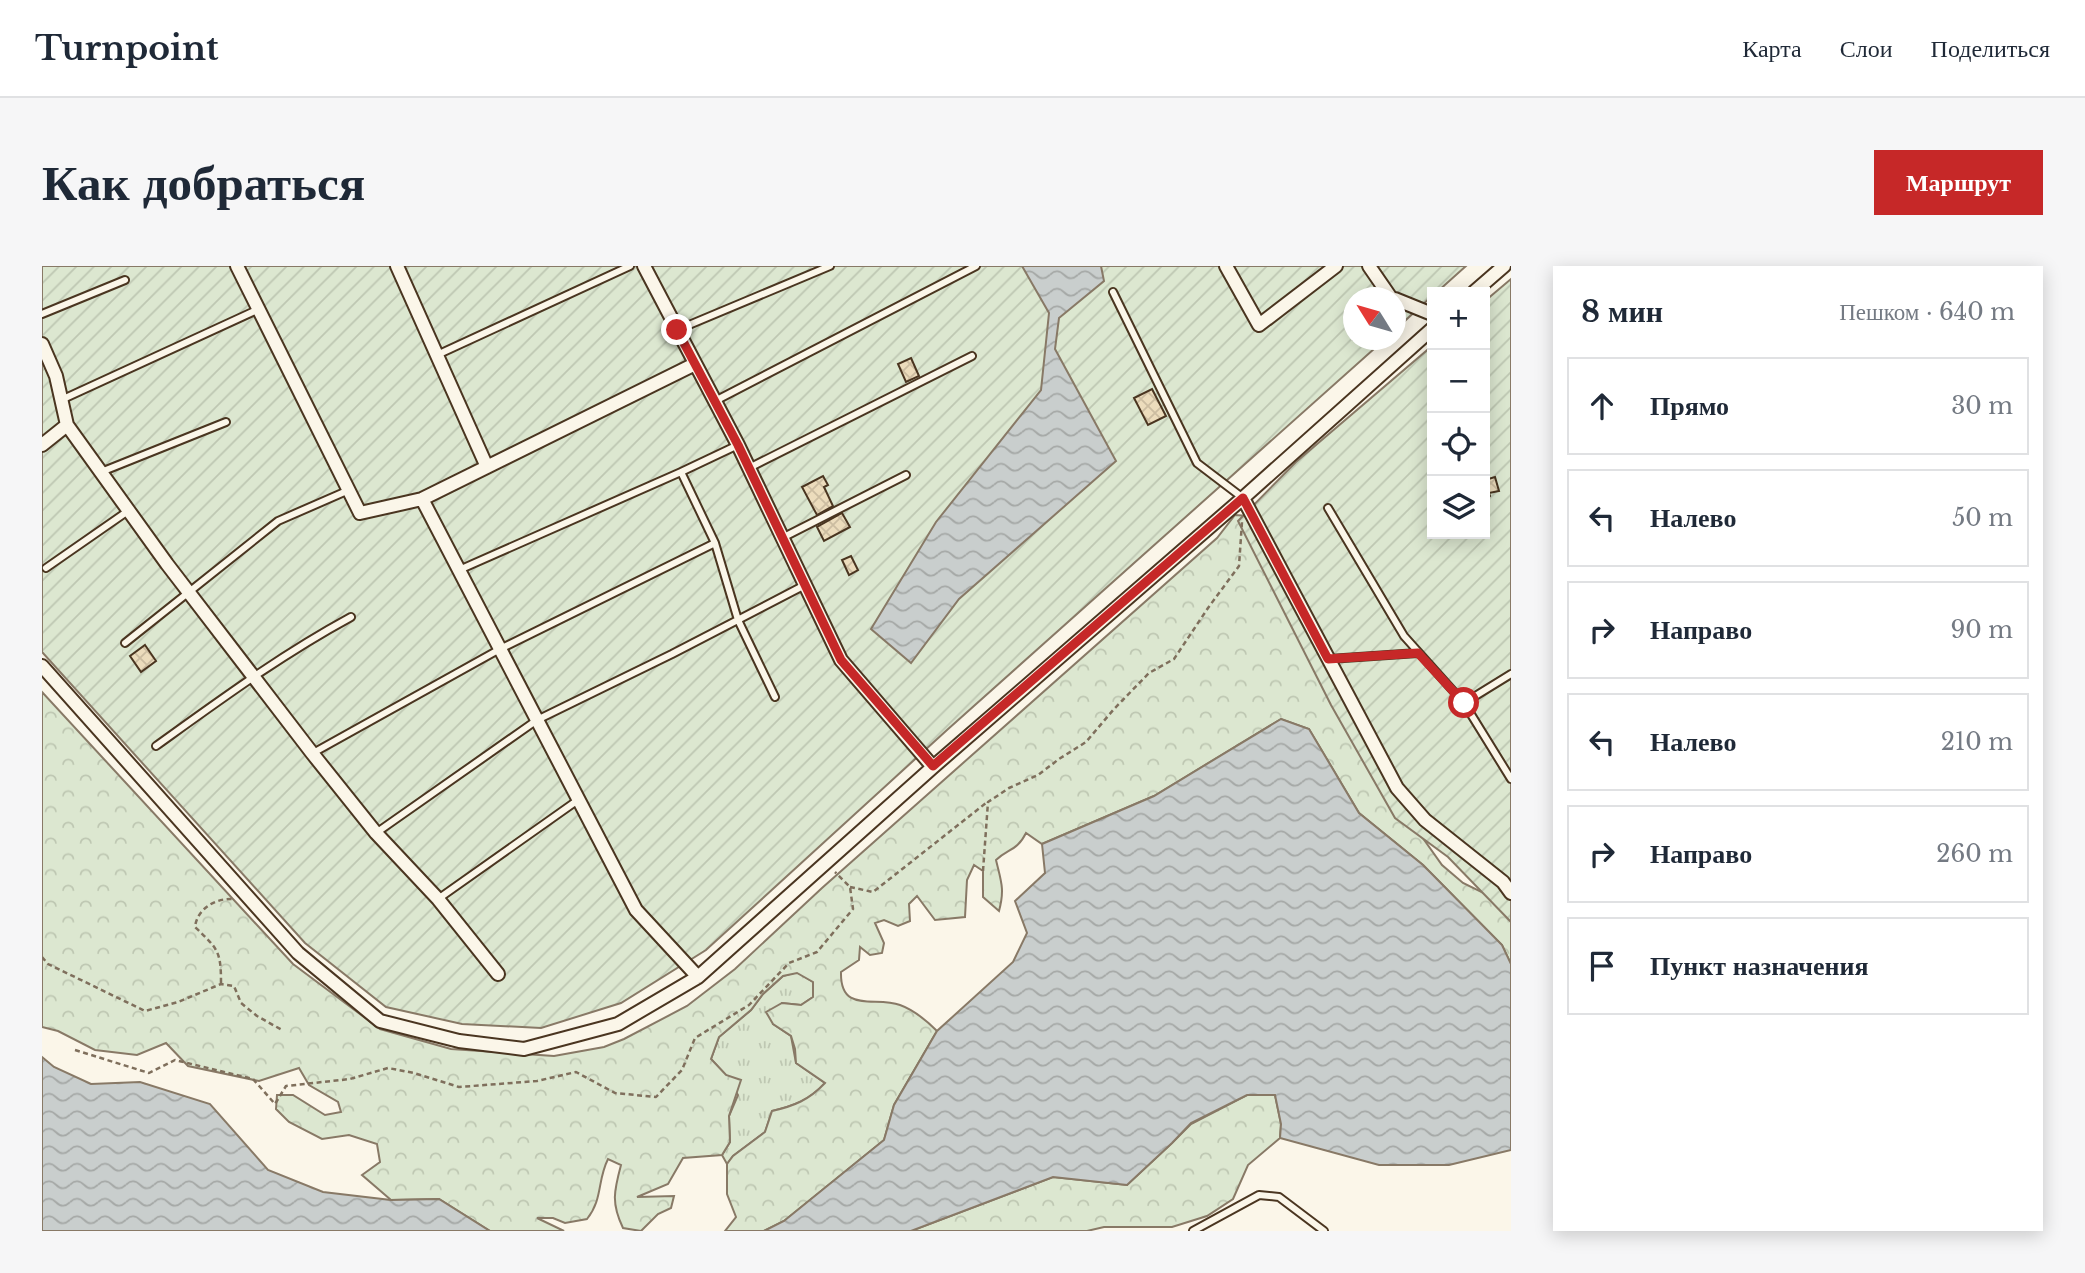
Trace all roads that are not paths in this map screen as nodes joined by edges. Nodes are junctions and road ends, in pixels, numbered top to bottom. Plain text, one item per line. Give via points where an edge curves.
1 (237, 266) edge
2 (397, 266) edge
3 (630, 266) edge
4 (644, 266) edge
5 (830, 266) edge
6 (976, 266) edge
7 (1226, 266) edge
8 (1336, 266) edge
9 (1369, 266) edge
10 (1504, 266) edge
11 (125, 280) dead end
12 (1385, 287) edge
13 (1480, 287) edge
14 (1113, 292) dead end
15 (1406, 303) edge
16 (259, 309) junction
17 (1427, 312) edge
18 (42, 314) edge
19 (677, 330) junction
20 (1427, 333) edge
21 (42, 344) edge
22 (437, 355) junction
23 (972, 356) dead end
24 (695, 364) junction
25 (61, 400) junction
26 (715, 401) junction
27 (226, 422) dead end
28 (67, 425) junction
29 (42, 445) edge
30 (738, 445) junction
31 (486, 467) junction
32 (749, 468) junction
33 (101, 472) junction
34 (681, 472) junction
35 (906, 475) dead end
36 (349, 490) junction
37 (1243, 498) junction
38 (422, 499) junction
39 (1328, 508) dead end
40 (129, 511) junction
41 (782, 538) junction
42 (715, 544) junction
43 (46, 568) dead end
44 (459, 570) junction
45 (805, 585) junction
46 (190, 592) junction
47 (351, 617) dead end
48 (738, 620) junction
49 (125, 643) dead end
50 (500, 649) junction
51 (1418, 653) junction
52 (1328, 659) junction
53 (42, 666) edge
54 (1511, 674) edge
55 (254, 675) junction
56 (775, 697) dead end
57 (1464, 703) junction
58 (537, 720) junction
59 (156, 746) dead end
60 (312, 754) junction
61 (933, 766) junction
62 (1511, 779) edge
63 (579, 800) junction
64 (376, 833) junction
65 (1511, 893) edge
66 (438, 900) junction
67 (498, 974) dead end
68 (698, 977) junction
69 (1193, 1231) edge
70 (1324, 1231) edge

1 - 16 street
2 - 22 street
3 - 22 lane
4 - 19 street
5 - 19 lane
6 - 26 lane
7 - 8 street via 1259,325
9 - 12 street
10 - 13 street
11 - 18 lane
14 - 37 lane via 1196,463
15 - 17 street
16 - 25 lane
16 - 36 street
19 - 24 street
20 - 37 street
21 - 25 street
22 - 31 street
23 - 32 lane
24 - 26 street
24 - 31 street
25 - 28 street
26 - 30 street
27 - 33 lane
28 - 29 street
28 - 33 street
30 - 32 street
30 - 34 lane
31 - 38 street
32 - 41 street
33 - 40 street
34 - 42 lane
34 - 44 lane
35 - 41 lane
36 - 38 street via 360,513
36 - 46 lane via 278,521
37 - 52 street
37 - 61 street
38 - 44 street
39 - 51 lane
40 - 43 lane
40 - 46 street
41 - 45 street
42 - 48 lane
42 - 50 lane
44 - 50 street
45 - 48 lane
45 - 61 street via 841,660
46 - 49 lane
46 - 55 street
47 - 55 lane
48 - 56 lane
48 - 58 lane
50 - 58 street
50 - 60 lane
51 - 52 lane
51 - 57 lane
52 - 65 street via 1397,788 1425,820
53 - 68 street via 298,953 380,1021 458,1041 524,1049 618,1024
54 - 57 lane
55 - 59 lane
55 - 60 street
57 - 62 lane
58 - 63 street
58 - 64 lane
60 - 64 street
61 - 68 street
63 - 66 lane
63 - 68 street via 636,910
64 - 66 street
66 - 67 street
69 - 70 lane via 1259,1195 1279,1197

